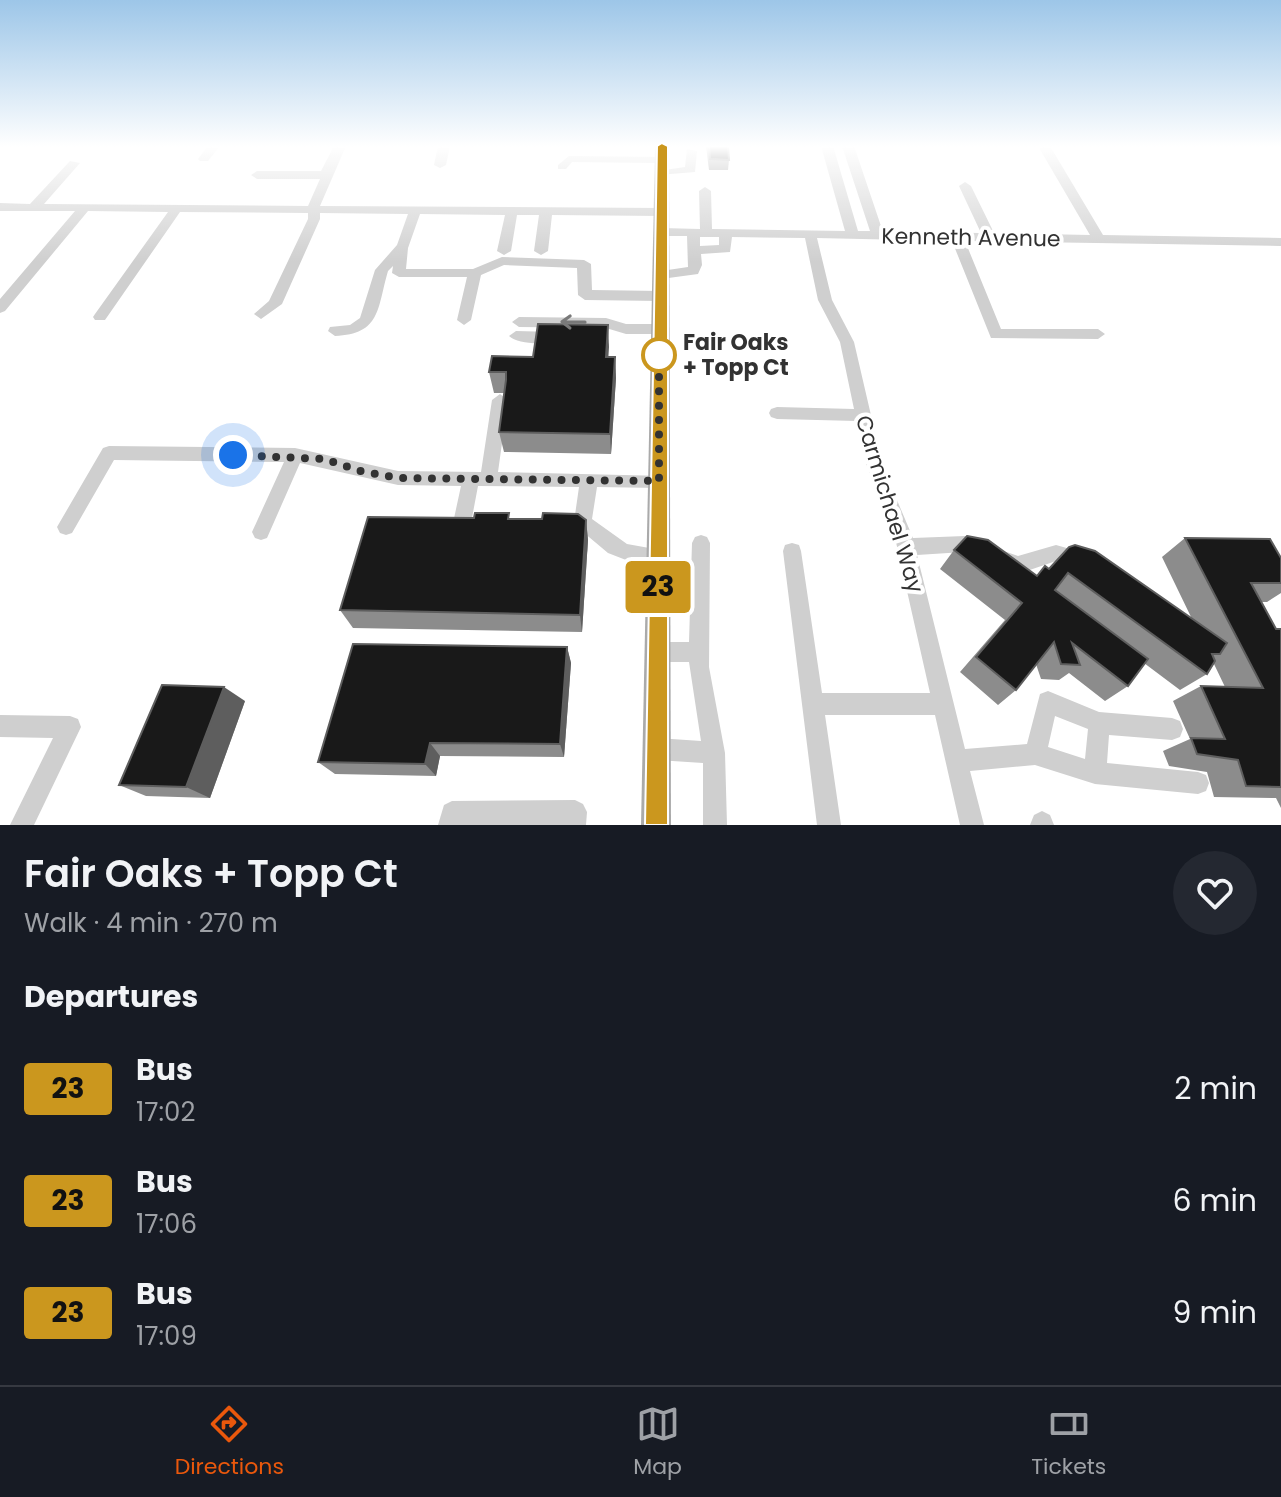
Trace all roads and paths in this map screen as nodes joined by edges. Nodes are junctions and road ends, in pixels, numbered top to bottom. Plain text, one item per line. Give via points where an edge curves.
1 (54, 184) edge
2 (323, 184) edge
3 (662, 184) edge
4 (838, 184) edge
5 (861, 184) edge
6 (1067, 184) edge
7 (965, 186) dead end
8 (705, 191) dead end
9 (0, 207) edge
10 (34, 207) junction
11 (85, 207) junction
12 (177, 208) junction
13 (555, 208) junction
14 (314, 209) junction
15 (415, 210) junction
16 (512, 211) junction
17 (662, 222) junction
18 (700, 233) junction
19 (726, 233) junction
20 (810, 234) junction
21 (853, 235) junction
22 (878, 235) junction
23 (957, 237) junction
24 (989, 237) junction
25 (1099, 239) junction
26 (1278, 245) edge
27 (403, 246) junction
28 (694, 250) junction
29 (504, 251) dead end
30 (541, 251) dead end
31 (475, 273) junction
32 (661, 286) junction
33 (0, 308) edge
34 (261, 314) dead end
35 (100, 317) dead end
36 (464, 320) dead end
37 (518, 329) dead end
38 (659, 329) junction
39 (335, 331) dead end
40 (1098, 334) dead end
41 (500, 400) edge
42 (777, 413) dead end
43 (863, 415) junction
44 (295, 455) junction
45 (480, 479) junction
46 (589, 481) junction
47 (659, 481) junction
48 (583, 522) junction
49 (463, 523) edge
50 (550, 523) edge
51 (66, 527) dead end
52 (261, 532) dead end
53 (701, 543) dead end
54 (906, 547) junction
55 (792, 551) dead end
56 (659, 557) junction
57 (1105, 567) edge
58 (658, 652) junction
59 (700, 652) junction
60 (812, 704) junction
61 (943, 704) junction
62 (1099, 723) junction
63 (0, 726) edge
64 (1172, 729) dead end
65 (657, 749) junction
66 (714, 753) junction
67 (1035, 754) junction
68 (957, 761) junction
69 (1095, 773) junction
70 (1198, 783) dead end
71 (22, 825) edge
72 (450, 825) edge
73 (574, 825) edge
74 (656, 825) edge
75 (715, 825) edge
76 (829, 825) edge
77 (972, 825) edge

1 - 10 street
2 - 14 street
3 - 17 main road
4 - 21 street
5 - 22 street
6 - 25 street
7 - 24 street
8 - 18 street
9 - 10 street, Kenneth Avenue
10 - 11 street, Kenneth Avenue
11 - 12 street, Kenneth Avenue
11 - 33 street
12 - 14 street, Kenneth Avenue
12 - 35 street
13 - 16 street, Kenneth Avenue
13 - 17 street, Kenneth Avenue
13 - 30 street
14 - 15 street, Kenneth Avenue
14 - 34 street via 275,304
15 - 16 street, Kenneth Avenue
15 - 27 street
16 - 29 street
17 - 18 street, Kenneth Avenue
17 - 32 main road
18 - 19 street, Kenneth Avenue
18 - 28 street
19 - 20 street, Kenneth Avenue
19 - 28 street via 725,249
20 - 21 street, Kenneth Avenue
20 - 43 street, Carmichael Way via 821,287 847,342
21 - 22 street, Kenneth Avenue
22 - 23 street, Kenneth Avenue
23 - 24 street, Kenneth Avenue
23 - 40 street via 996,334
24 - 25 street, Kenneth Avenue
25 - 26 street, Kenneth Avenue
27 - 31 street via 399,273
27 - 39 street via 382,270 366,320 354,330
28 - 32 street via 693,271
31 - 32 street via 502,261 584,264 585,295
31 - 36 street
32 - 38 main road
37 - 38 street via 608,339 626,329
38 - 47 main road
41 - 45 street
42 - 43 street
43 - 54 street, Carmichael Way via 875,467
44 - 45 street via 378,476
44 - 51 street via 109,453
44 - 52 street
45 - 46 street
45 - 49 street
46 - 47 street
46 - 48 street
47 - 56 main road
48 - 50 street
48 - 56 street via 613,546 633,555
53 - 59 street
54 - 57 street via 965,544 1018,565 1056,553
54 - 61 street, Carmichael Way
55 - 60 street
56 - 58 main road
58 - 59 street
58 - 65 main road
59 - 66 street
60 - 61 street
60 - 76 street
61 - 68 street, Carmichael Way
62 - 64 street
62 - 67 street via 1048,702
62 - 69 street
63 - 71 street via 70,727
65 - 66 street
65 - 74 main road
66 - 75 street
67 - 68 street
67 - 69 street
68 - 77 street, Carmichael Way
69 - 70 street
72 - 73 street via 452,813 575,812

